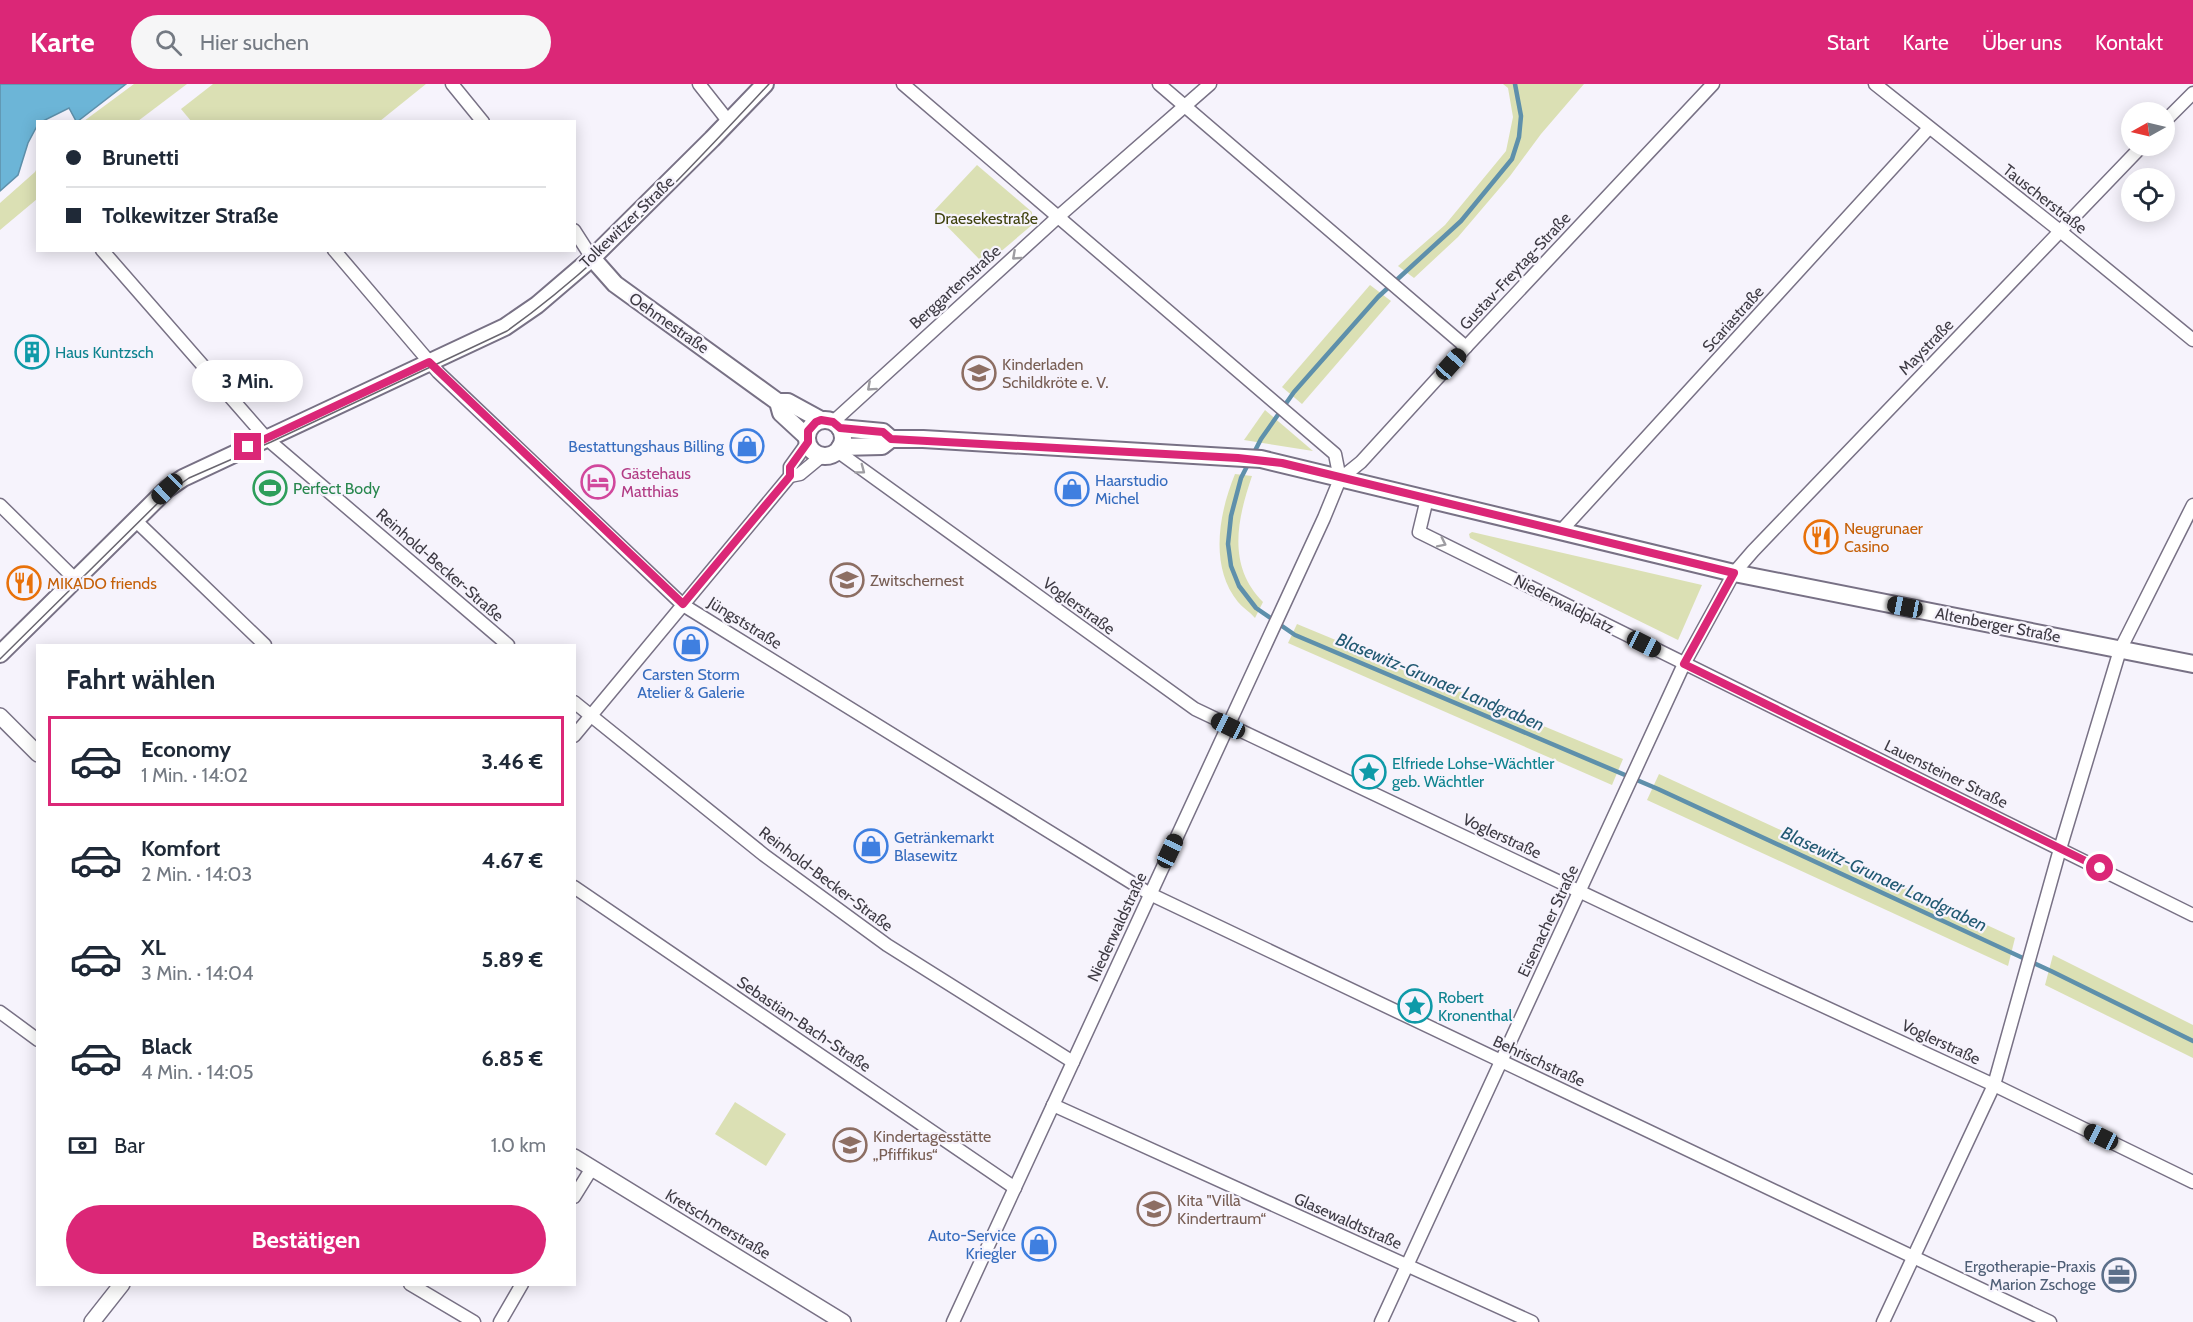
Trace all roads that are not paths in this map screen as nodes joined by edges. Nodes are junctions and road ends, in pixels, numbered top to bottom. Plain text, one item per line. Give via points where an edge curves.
1 (452, 84) edge
2 (699, 84) edge
3 (765, 84) edge
4 (903, 84) edge
5 (1159, 84) edge
6 (1210, 84) edge
7 (1713, 84) edge
8 (1875, 84) edge
9 (2193, 93) edge
10 (1185, 107) junction
11 (2175, 111) edge
12 (481, 120) edge
13 (729, 122) junction
14 (1929, 128) junction
15 (2132, 156) edge
16 (1059, 216) junction
17 (2060, 231) junction
18 (576, 233) edge
19 (104, 252) edge
20 (336, 252) edge
21 (592, 258) junction
22 (2193, 340) edge
23 (1466, 347) junction
24 (429, 362) junction
25 (778, 402) junction
26 (831, 423) junction
27 (807, 439) junction
28 (891, 439) junction
29 (273, 444) junction
30 (833, 451) junction
31 (790, 476) junction
32 (1340, 478) junction
33 (1426, 500) junction
34 (0, 505) edge
35 (2193, 506) edge
36 (141, 526) junction
37 (1560, 531) junction
38 (1734, 573) junction
39 (75, 579) junction
40 (683, 604) junction
41 (264, 644) edge
42 (506, 644) edge
43 (2120, 650) junction
44 (0, 654) edge
45 (1684, 664) junction
46 (2193, 664) edge
47 (576, 704) edge
48 (0, 716) edge
49 (591, 716) junction
50 (1228, 726) junction
51 (576, 734) edge
52 (36, 752) edge
53 (2060, 849) junction
54 (576, 888) edge
55 (1580, 891) junction
56 (1150, 894) junction
57 (2193, 915) edge
58 (0, 1012) edge
59 (36, 1039) edge
60 (1073, 1062) junction
61 (1501, 1062) junction
62 (1994, 1085) junction
63 (1053, 1106) junction
64 (576, 1158) edge
65 (592, 1168) junction
66 (2193, 1182) edge
67 (1015, 1188) junction
68 (576, 1194) edge
69 (1914, 1257) junction
70 (1407, 1266) junction
71 (121, 1286) edge
72 (413, 1286) edge
73 (521, 1286) edge
74 (98, 1320) edge
75 (474, 1322) edge
76 (500, 1322) edge
77 (843, 1322) edge
78 (952, 1322) edge
79 (1382, 1322) edge
80 (1532, 1322) edge
81 (1883, 1322) edge
82 (2050, 1322) edge

1 - 12 street
2 - 13 street
3 - 13 main road, Tolkewitzer Straße
4 - 16 street
5 - 10 street
6 - 10 street, Berggartenstraße
7 - 23 street, Gustav-Freytag-Straße
8 - 14 street, Tauscherstraße
9 - 11 street
10 - 16 street, Berggartenstraße
10 - 23 street
13 - 21 main road, Tolkewitzer Straße
14 - 17 street, Tauscherstraße
14 - 37 street, Scariastraße
15 - 17 street, Maystraße
16 -> 26 street, Berggartenstraße
16 - 32 street via 1335,454
17 - 22 street, Tauscherstraße
17 - 38 street, Maystraße
18 - 21 street, Oehmestraße
19 - 29 street, Reinhold-Becker-Straße
20 - 24 street, Jüngststraße
21 - 24 main road, Tolkewitzer Straße via 505,327
21 - 25 main road, Oehmestraße via 615,284
23 - 32 street, Gustav-Freytag-Straße via 1362,462
24 - 29 main road, Tolkewitzer Straße
24 - 40 street, Jüngststraße
25 - 26 main road, Oehmestraße via 788,402
25 - 27 main road, Oehmestraße via 781,413
26 - 27 main road via 811,426
26 - 28 main road, Oehmestraße via 883,432
26 - 30 main road via 843,437
27 - 30 main road, Oehmestraße via 814,451
27 - 31 street via 790,467
28 - 30 main road, Oehmestraße via 882,446
28 - 32 main road, Oehmestraße via 1262,459
29 - 36 main road, Tolkewitzer Straße via 183,478 167,489
29 - 42 street, Reinhold-Becker-Straße
30 - 31 street via 800,474
30 -> 50 street, Voglerstraße via 1195,710
31 - 40 street
32 - 33 main road
32 - 50 street, Niederwaldstraße
33 - 37 main road
33 -> 45 street, Niederwaldplatz via 1419,532
34 - 39 street
35 - 43 street
36 - 39 main road, Tolkewitzer Straße
36 - 41 street
37 - 38 main road
38 - 43 main road, Altenberger Straße
38 - 45 street
39 - 44 main road, Tolkewitzer Straße
40 - 49 street
40 - 56 street, Jüngststraße
43 - 46 main road, Altenberger Straße
43 - 53 street
45 - 53 street, Lauensteiner Straße
45 - 55 street, Eisenacher Straße
47 - 49 street, Reinhold-Becker-Straße
48 - 52 street
49 - 51 street
49 - 60 street, Reinhold-Becker-Straße via 764,855 887,945
50 - 55 street, Voglerstraße
50 - 56 street, Niederwaldstraße
53 - 57 street, Lauensteiner Straße
53 - 62 street
54 - 67 street, Sebastian-Bach-Straße
55 - 61 street, Eisenacher Straße
55 - 62 street, Voglerstraße
56 - 60 street, Niederwaldstraße
56 - 61 street, Behrischstraße
58 - 59 street
60 - 63 street, Niederwaldstraße
61 - 69 street, Behrischstraße
61 - 70 street, Eisenacher Straße
62 - 66 street, Voglerstraße
62 - 69 street
63 - 67 street, Niederwaldstraße
63 - 70 street, Glasewaldtstraße
64 - 65 street, Kretschmerstraße
65 - 68 street
65 - 77 street, Kretschmerstraße
67 - 78 street, Niederwaldstraße
69 - 81 street
69 - 82 street, Behrischstraße
70 - 79 street, Eisenacher Straße
70 - 80 street, Glasewaldtstraße
71 - 74 street
72 - 75 street
73 - 76 street

